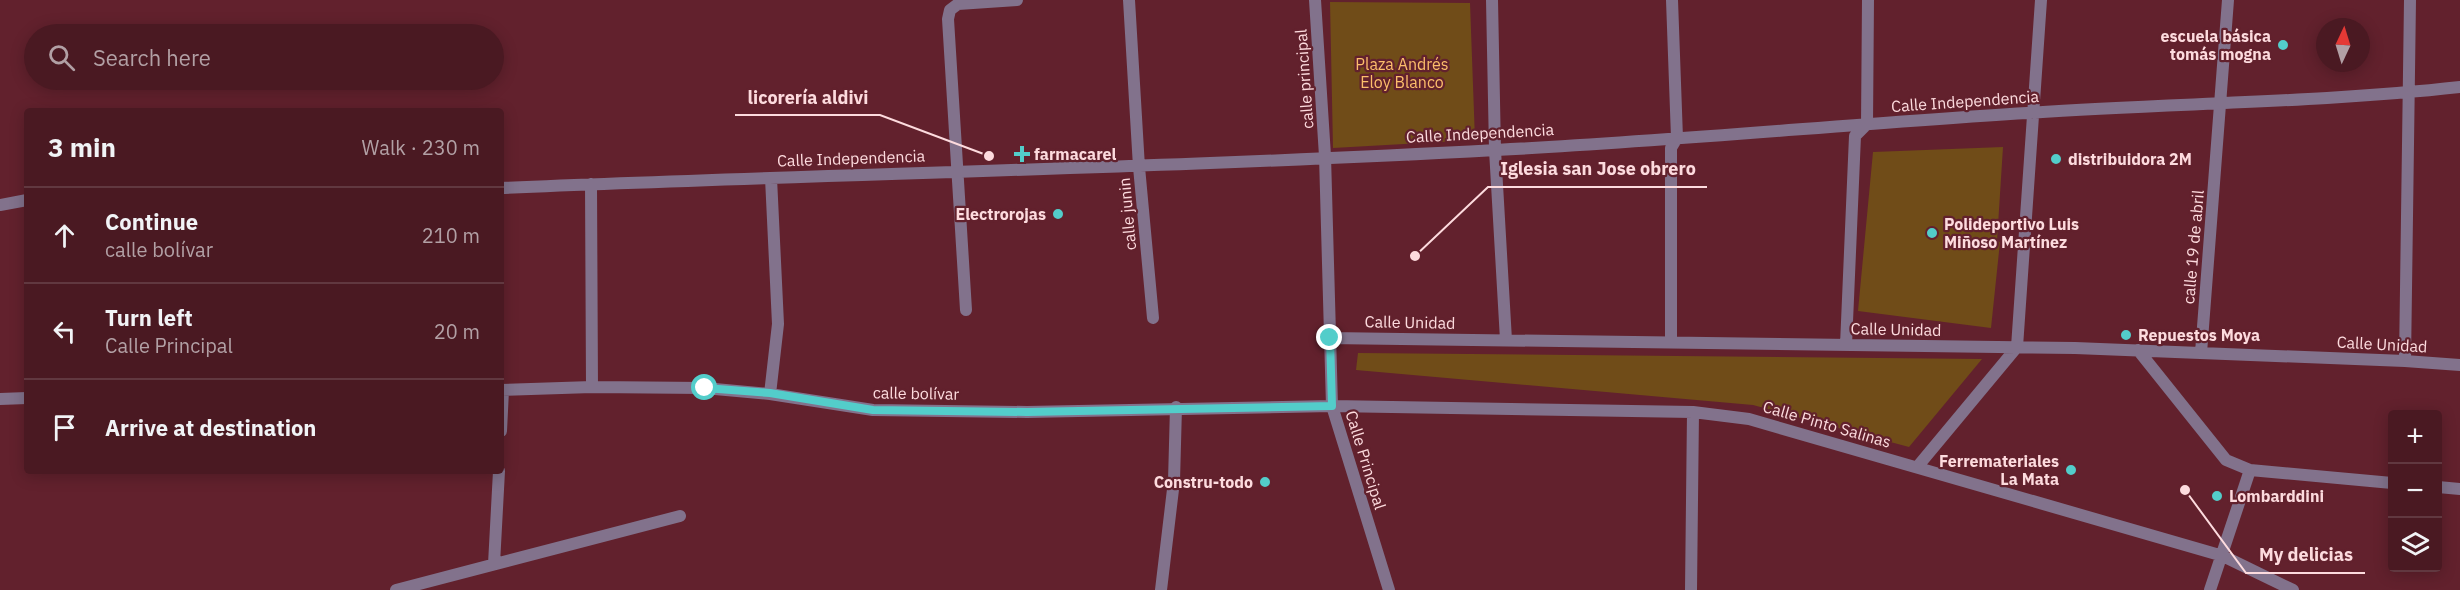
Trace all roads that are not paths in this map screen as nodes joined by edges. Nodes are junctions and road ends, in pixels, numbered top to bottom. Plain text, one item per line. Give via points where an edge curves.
1 (1017, 0) edge
2 (1130, 0) edge
3 (1316, 0) edge
4 (1492, 0) edge
5 (1672, 0) edge
6 (1868, 0) edge
7 (2041, 0) edge
8 (2228, 0) edge
9 (2410, 0) edge
10 (2460, 87) edge
11 (2408, 93) junction
12 (2221, 104) junction
13 (2032, 112) junction
14 (1867, 124) junction
15 (1677, 138) junction
16 (1496, 150) junction
17 (1325, 156) junction
18 (1140, 167) junction
19 (958, 170) junction
20 (771, 178) junction
21 (591, 184) junction
22 (504, 188) edge
23 (24, 201) edge
24 (0, 205) edge
25 (966, 310) dead end
26 (1153, 318) dead end
27 (1330, 338) junction
28 (1506, 340) junction
29 (1671, 342) junction
30 (1846, 345) junction
31 (2017, 347) junction
32 (2138, 350) junction
33 (2201, 353) junction
34 (2405, 361) junction
35 (2460, 365) edge
36 (592, 387) junction
37 (504, 390) edge
38 (770, 393) junction
39 (24, 398) edge
40 (0, 399) edge
41 (1332, 406) junction
42 (1176, 407) junction
43 (1693, 412) junction
44 (1918, 466) junction
45 (2250, 470) junction
46 (499, 474) edge
47 (2388, 483) edge
48 (2442, 487) edge
49 (2460, 489) edge
50 (680, 516) dead end
51 (2223, 556) junction
52 (494, 564) junction
53 (396, 590) edge
54 (1161, 590) edge
55 (1389, 590) edge
56 (1691, 590) edge
57 (2210, 590) edge
58 (2293, 590) edge

1 - 19 street via 958,4 951,10 948,19
2 - 18 street, calle junin
3 - 17 street, calle principal
4 - 16 street
5 - 15 street
6 - 14 street
7 - 13 street
8 - 12 street, calle 19 de abril
9 - 11 street
10 - 11 street, Calle Independencia
11 - 12 street, Calle Independencia
11 - 34 street
12 - 13 street, Calle Independencia
12 - 33 street, calle 19 de abril
13 - 14 street, Calle Independencia
13 - 31 street
14 - 15 street, Calle Independencia
14 - 30 street via 1855,136
15 - 16 street, Calle Independencia
15 - 29 street via 1671,148
16 - 17 street, Calle Independencia
16 - 28 street
17 - 18 street, Calle Independencia
17 - 27 street, Calle Principal
18 - 19 street, Calle Independencia
18 - 26 street, calle junin
19 - 20 street, Calle Independencia
19 - 25 street
20 - 21 street, Calle Independencia
20 - 38 street via 778,324
21 - 22 street, Calle Independencia
21 - 36 street
23 - 24 street
27 - 28 street, Calle Unidad
27 - 41 street, Calle Principal
28 - 29 street, Calle Unidad
29 - 30 street, Calle Unidad
30 - 31 street, Calle Unidad
31 - 32 street, Calle Unidad
31 - 44 street
32 - 33 street, Calle Unidad
32 - 45 street via 2226,460
33 - 34 street, Calle Unidad
34 - 35 street, Calle Unidad
36 - 37 street, calle bolívar
36 - 38 street, calle bolívar
38 - 42 street, calle bolívar via 873,410 1027,412
39 - 40 street
41 - 42 street, calle bolívar
41 - 43 street, Calle Pinto Salinas
41 - 55 street, Calle Principal
42 - 54 street via 1174,481
43 - 44 street, Calle Pinto Salinas via 1749,419
43 - 56 street
44 - 51 street, Calle Pinto Salinas
45 - 47 street
45 - 51 street
46 - 52 street
48 - 49 street
50 - 52 street
51 - 57 street
51 - 58 street, Calle Pinto Salinas
52 - 53 street

